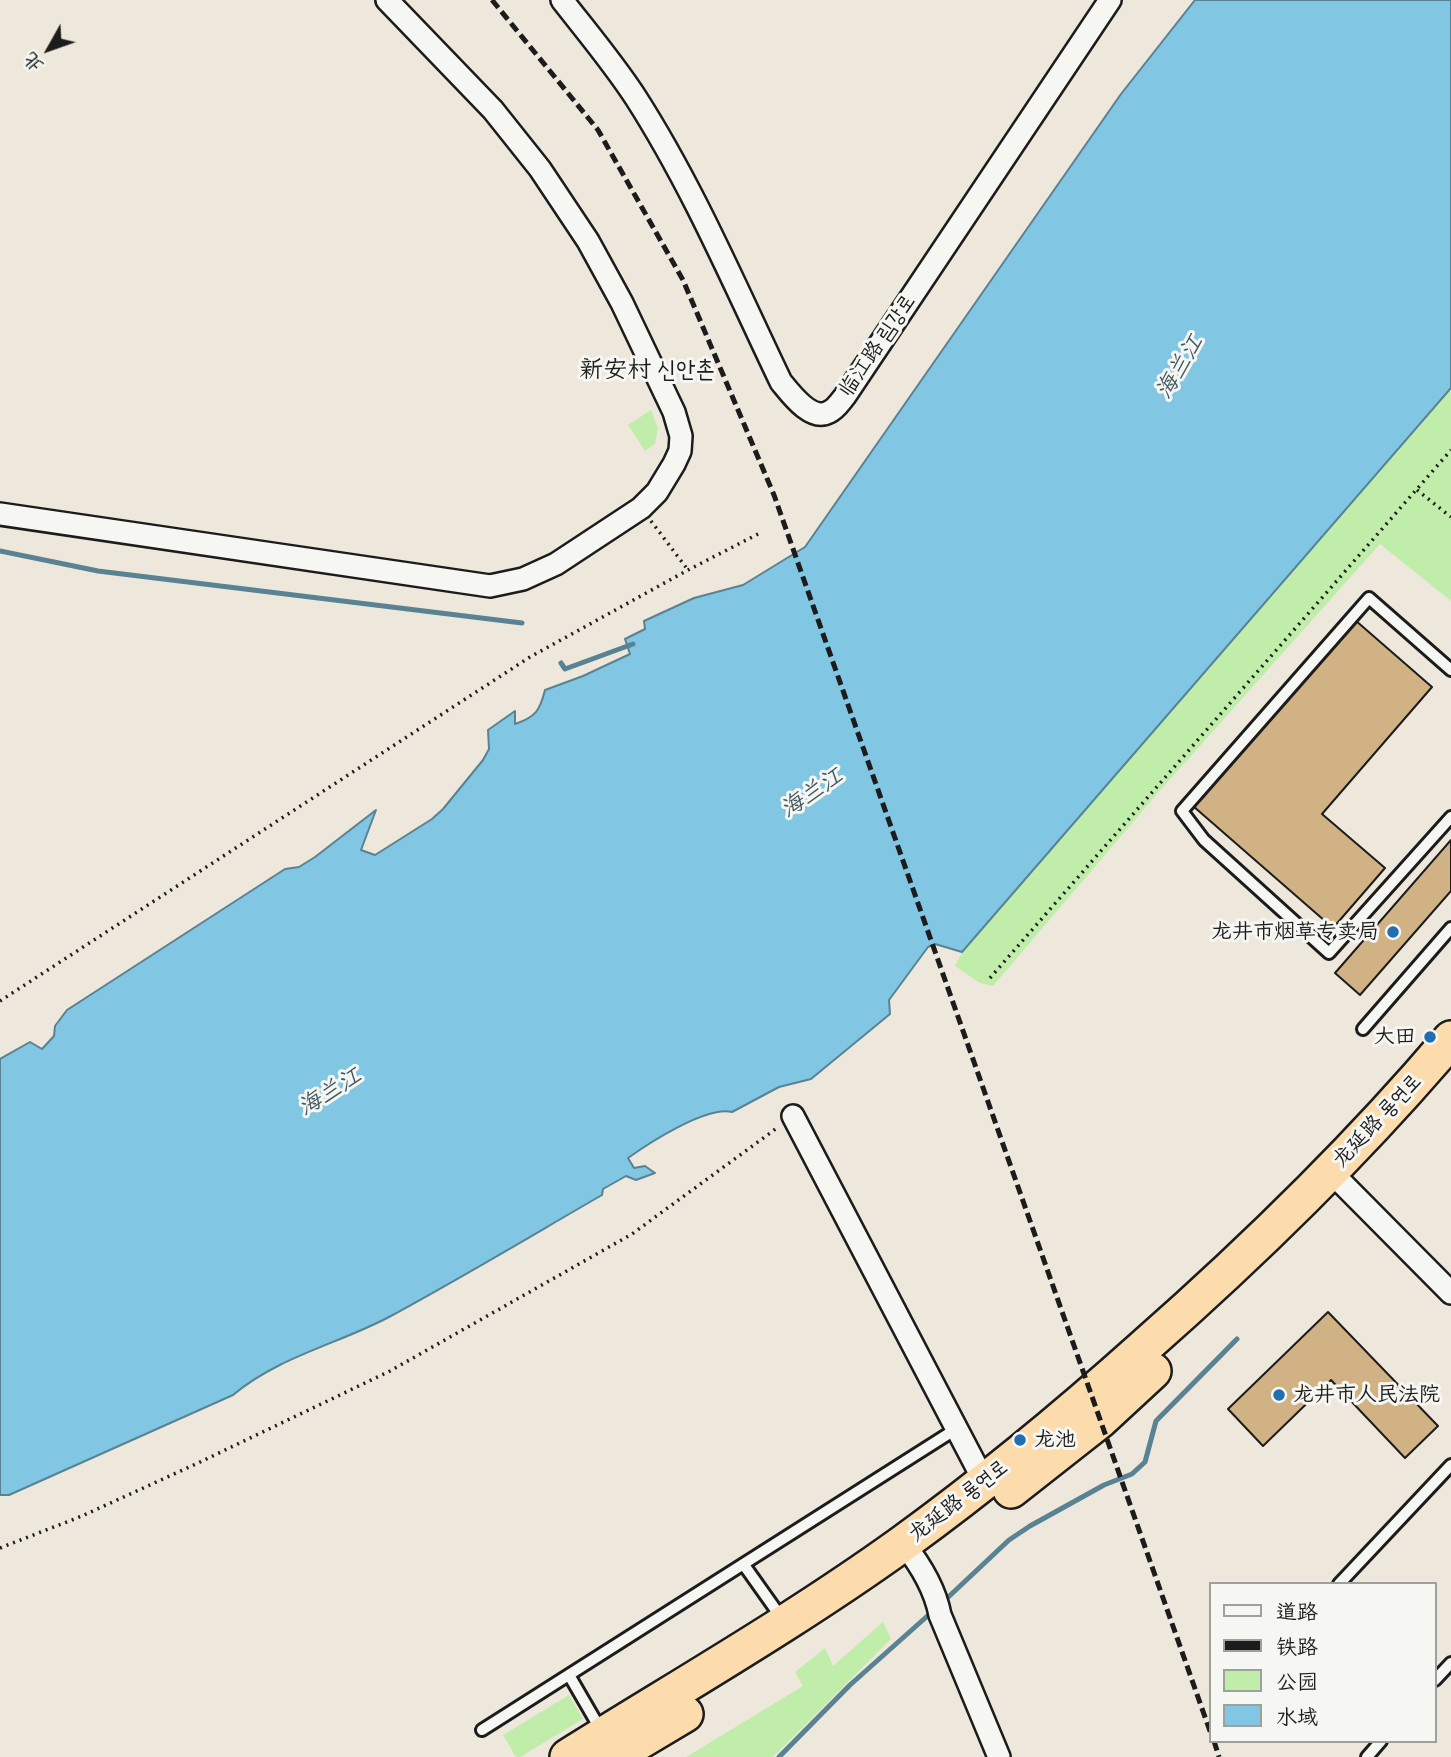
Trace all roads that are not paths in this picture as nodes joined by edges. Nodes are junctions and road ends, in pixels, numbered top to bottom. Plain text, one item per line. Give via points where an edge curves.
1 (387, 0) edge
2 (562, 0) edge
3 (1110, 0) edge
4 (0, 513) edge
5 (1451, 670) edge
6 (1451, 817) edge
7 (1451, 928) edge
8 (1363, 1029) dead end
9 (1451, 1039) edge
10 (1451, 1072) edge
11 (793, 1116) road end
12 (1338, 1179) junction
13 (1451, 1293) edge
14 (956, 1429) junction
15 (1451, 1465) edge
16 (984, 1481) junction
17 (910, 1552) junction
18 (744, 1565) junction
19 (1341, 1582) edge
20 (785, 1623) junction
21 (1451, 1663) edge
22 (569, 1675) junction
23 (1437, 1678) edge
24 (482, 1730) dead end
25 (1379, 1743) edge
26 (608, 1746) edge
27 (568, 1757) edge
28 (999, 1757) edge
29 (1367, 1757) edge

1 - 4 street via 494,110 588,241 674,412 681,436 680,451 657,492 641,508 556,564 523,579 490,586
2 - 3 street, 临江路 림강로 via 635,97 669,156 781,382 797,402 814,413 826,414 845,396
5 - 6 lane via 1369,598 1182,811 1204,839 1329,953
7 - 8 lane
9 - 12 highway, 龙延路 룡연로 via 1372,1129
10 - 12 highway, 龙延路 룡연로
11 - 14 street
12 - 13 street
12 - 16 highway, 龙延路 룡연로 via 1091,1395
12 - 17 highway, 龙延路 룡연로 via 1220,1311 1100,1420
14 - 16 street
14 - 18 lane
15 - 19 lane
16 - 17 highway, 龙延路 룡연로
17 - 20 highway, 龙延路 룡연로
17 - 26 highway, 龙延路 룡연로 via 774,1659
17 - 28 street via 939,1608
18 - 20 lane
18 - 22 lane
20 - 26 highway, 龙延路 룡연로
21 - 23 lane
22 - 24 lane
22 - 26 lane
25 - 29 lane
26 - 27 highway, 龙延路 룡연로

